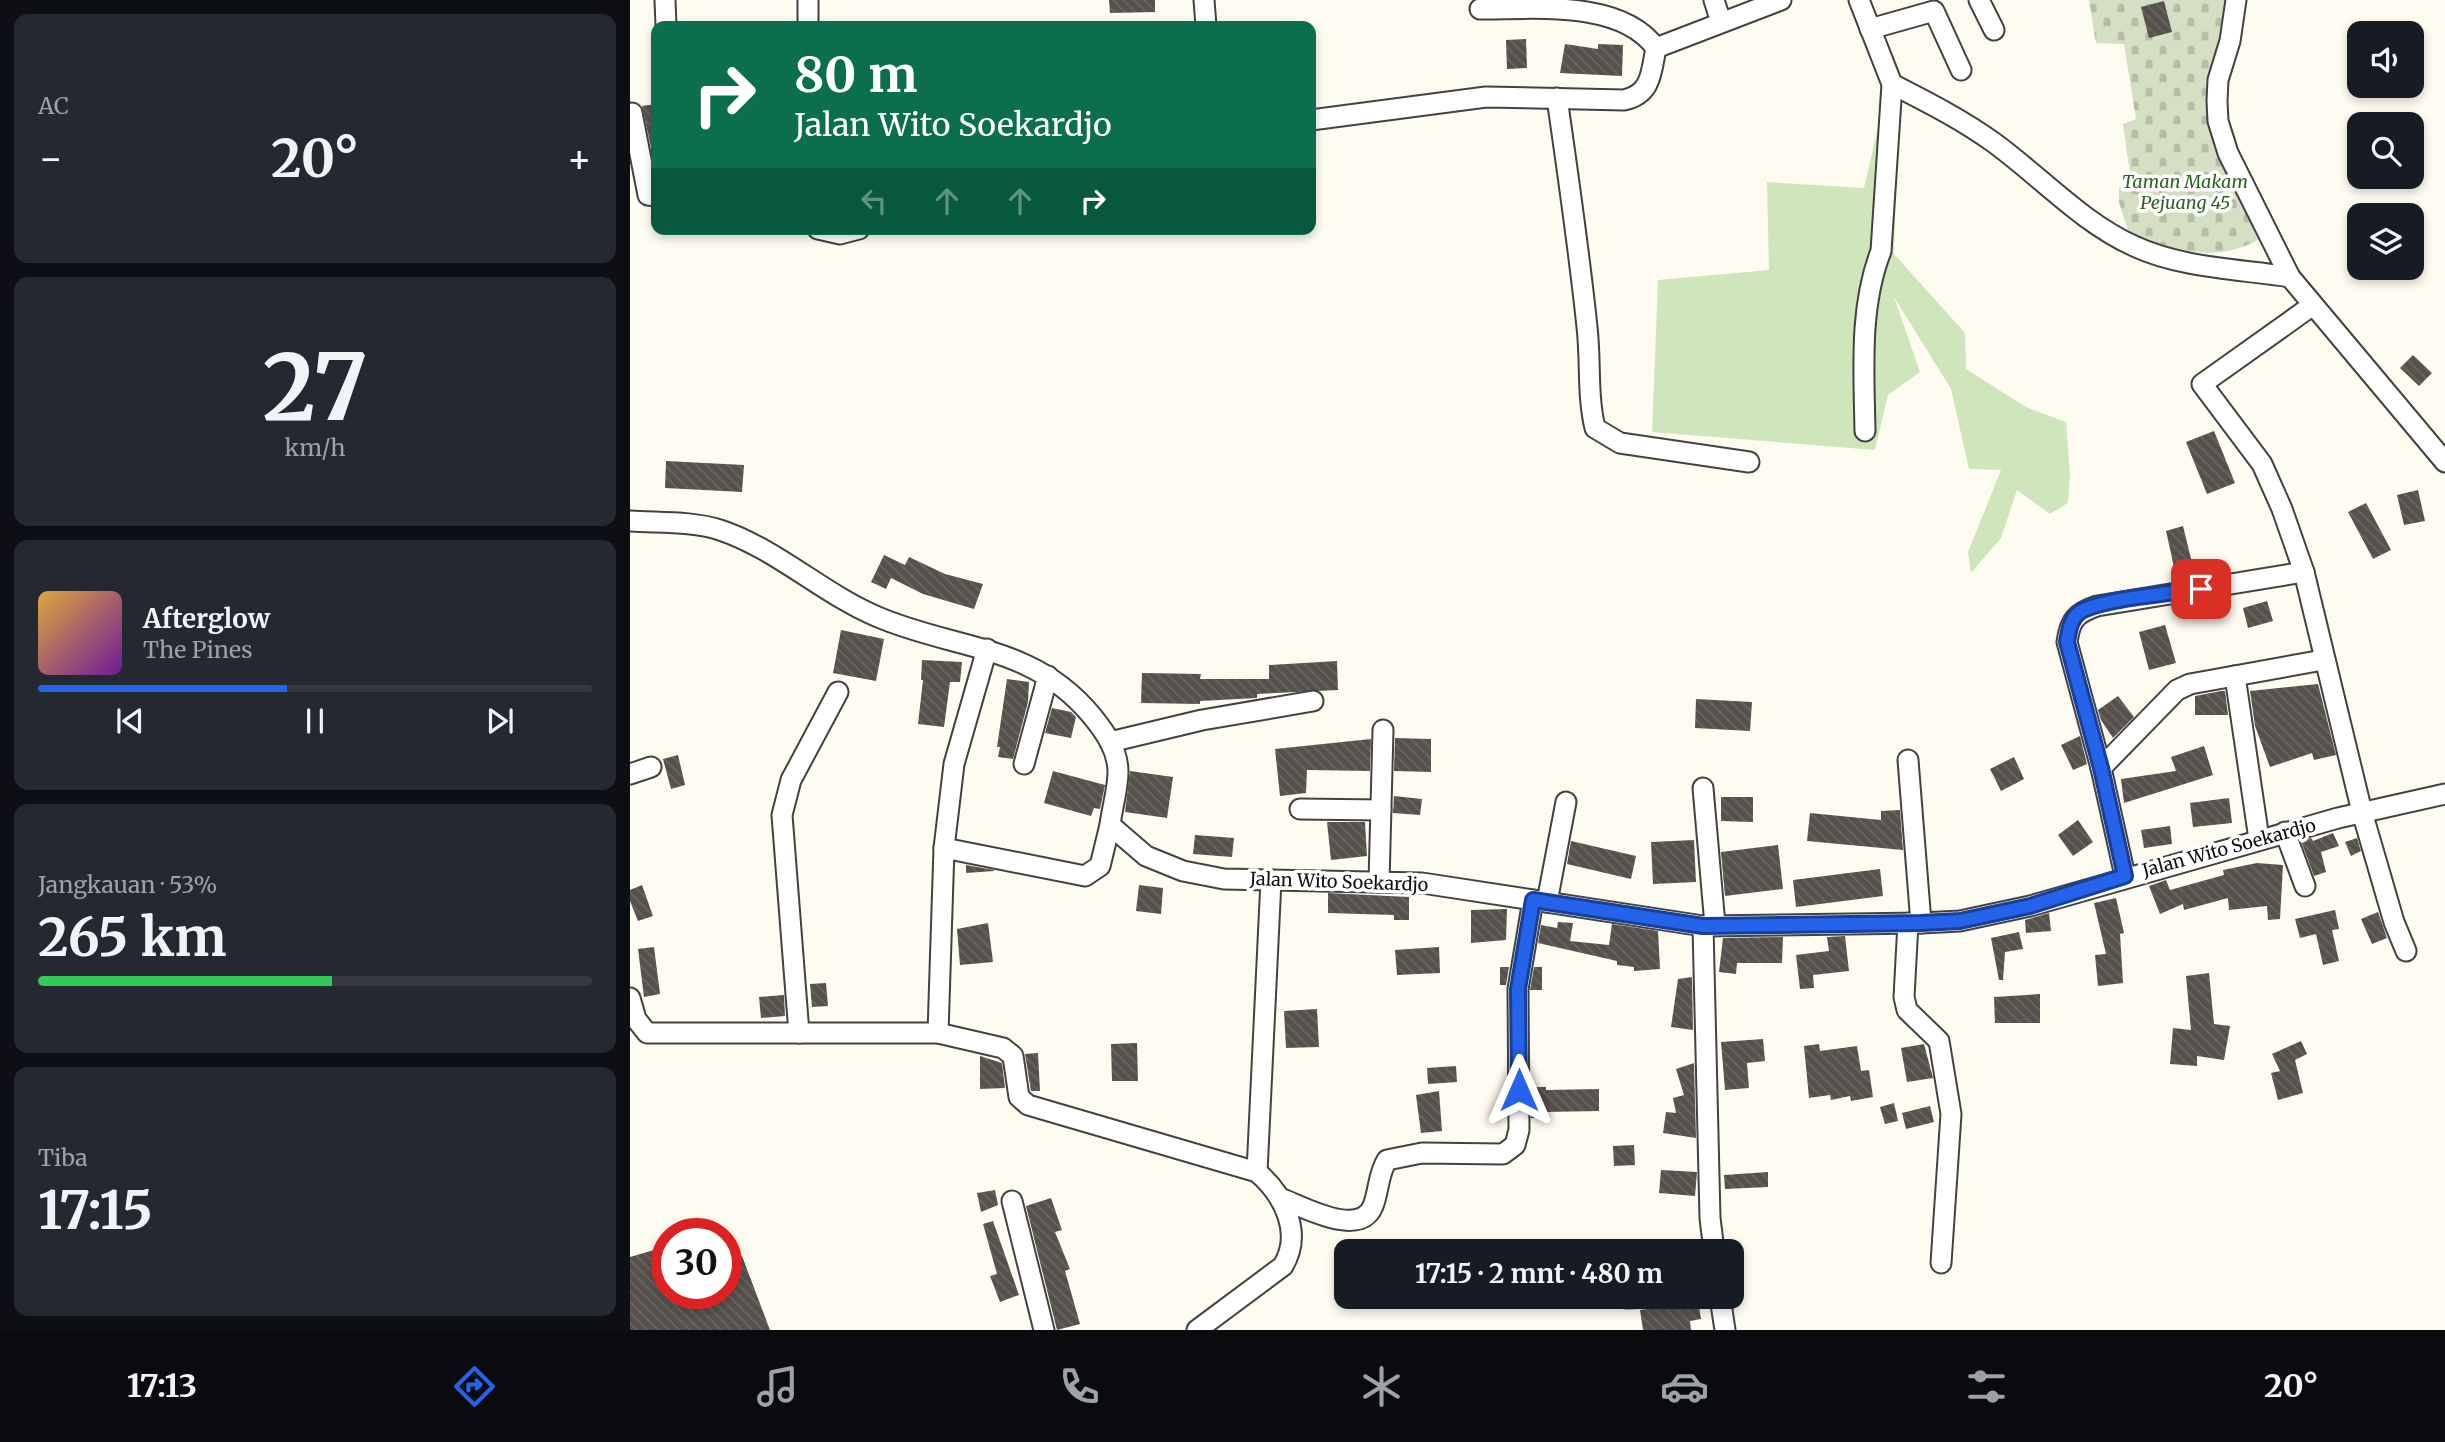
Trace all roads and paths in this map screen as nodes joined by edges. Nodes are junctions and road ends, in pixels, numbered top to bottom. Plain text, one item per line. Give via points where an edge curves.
1 (666, 0) edge
2 (808, 0) edge
3 (1204, 0) edge
4 (1714, 0) edge
5 (1781, 0) edge
6 (1860, 0) edge
7 (1979, 0) edge
8 (2236, 0) edge
9 (1480, 9) dead end
10 (666, 21) edge
11 (808, 21) edge
12 (1206, 21) edge
13 (1721, 22) junction
14 (1870, 29) junction
15 (1994, 30) dead end
16 (1656, 47) junction
17 (1961, 70) dead end
18 (1892, 84) junction
19 (1557, 99) junction
20 (632, 113) dead end
21 (1316, 119) edge
22 (645, 194) edge
23 (2290, 277) junction
24 (2313, 305) junction
25 (1865, 430) dead end
26 (2445, 461) edge
27 (1749, 462) dead end
28 (630, 521) edge
29 (2304, 572) junction
30 (987, 649) junction
31 (2323, 660) junction
32 (1048, 676) junction
33 (2235, 676) junction
34 (838, 692) dead end
35 (1313, 701) dead end
36 (1384, 730) dead end
37 (1110, 741) junction
38 (1908, 760) dead end
39 (1024, 764) dead end
40 (651, 767) dead end
41 (2101, 768) junction
42 (630, 774) edge
43 (1703, 788) dead end
44 (2445, 794) edge
45 (1566, 802) dead end
46 (1300, 809) dead end
47 (1381, 810) junction
48 (2362, 812) junction
49 (1110, 825) junction
50 (2285, 832) junction
51 (2259, 839) junction
52 (944, 848) junction
53 (2125, 876) junction
54 (1271, 880) junction
55 (1379, 882) junction
56 (2305, 886) dead end
57 (1540, 901) junction
58 (1914, 923) junction
59 (1709, 926) junction
60 (2406, 951) dead end
61 (630, 998) edge
62 (937, 1032) junction
63 (799, 1033) junction
64 (1257, 1172) junction
65 (1280, 1198) junction
66 (1012, 1201) dead end
67 (1713, 1239) edge
68 (1941, 1263) dead end
69 (1722, 1309) edge
70 (1044, 1330) edge
71 (1197, 1330) edge
72 (1725, 1330) edge

1 - 10 street
2 - 11 street
3 - 12 street
4 - 13 street
5 - 13 street
6 - 14 street
7 - 15 street
8 - 23 street via 2218,80 2218,121 2244,189
9 - 16 street via 1598,9 1636,24
13 - 16 street
14 - 17 street via 1934,11
14 - 18 street
16 - 19 street via 1647,89 1637,97
18 - 23 street via 1955,116 2102,230 2136,247 2177,260
18 - 25 street via 1881,251 1871,276 1864,351
19 - 21 street via 1486,97
19 - 27 street via 1588,332 1595,428 1620,443
20 - 22 street
23 - 24 street
24 - 26 street
24 - 29 street via 2202,384 2262,464
28 - 30 street via 718,529 755,545 878,618
29 - 31 street
29 - 41 street via 2080,612 2070,623 2067,642
30 - 32 street
30 - 52 street via 954,764
31 - 33 street
31 - 48 street
32 - 37 street via 1078,699
32 - 39 street
33 - 41 street via 2177,690
33 - 51 street
34 - 63 street via 791,780 782,815
35 - 37 street
36 - 47 street
37 - 49 street via 1118,772
38 - 58 street
40 - 42 street
41 - 53 street
43 - 59 street
44 - 48 street, Jalan Wito Soekardjo
45 - 57 street
46 - 47 street
47 - 55 street
48 - 50 street, Jalan Wito Soekardjo
48 - 60 street
49 - 52 street via 1100,866 1085,876
49 - 54 street, Jalan Wito Soekardjo via 1146,856 1183,871 1224,879
50 - 51 street, Jalan Wito Soekardjo
50 - 56 street
51 - 53 street, Jalan Wito Soekardjo
52 - 62 street
53 - 58 street, Jalan Wito Soekardjo via 2030,906 1960,921
54 - 55 street, Jalan Wito Soekardjo
54 - 64 street
55 - 57 street, Jalan Wito Soekardjo via 1422,883
57 - 59 street, Jalan Wito Soekardjo
57 - 65 street via 1518,989 1519,1130 1515,1145 1503,1154 1402,1154 1387,1160 1372,1209 1362,1219 1348,1223
58 - 59 street, Jalan Wito Soekardjo
58 - 68 street via 1904,997 1907,1010 1939,1041 1951,1114
59 - 67 street
61 - 63 street via 636,1019 647,1033
62 - 63 street
62 - 64 street via 1009,1050 1019,1097 1028,1105
64 - 65 street via 1275,1186
65 - 71 street via 1293,1237 1292,1251 1283,1266
66 - 70 street
69 - 72 street

